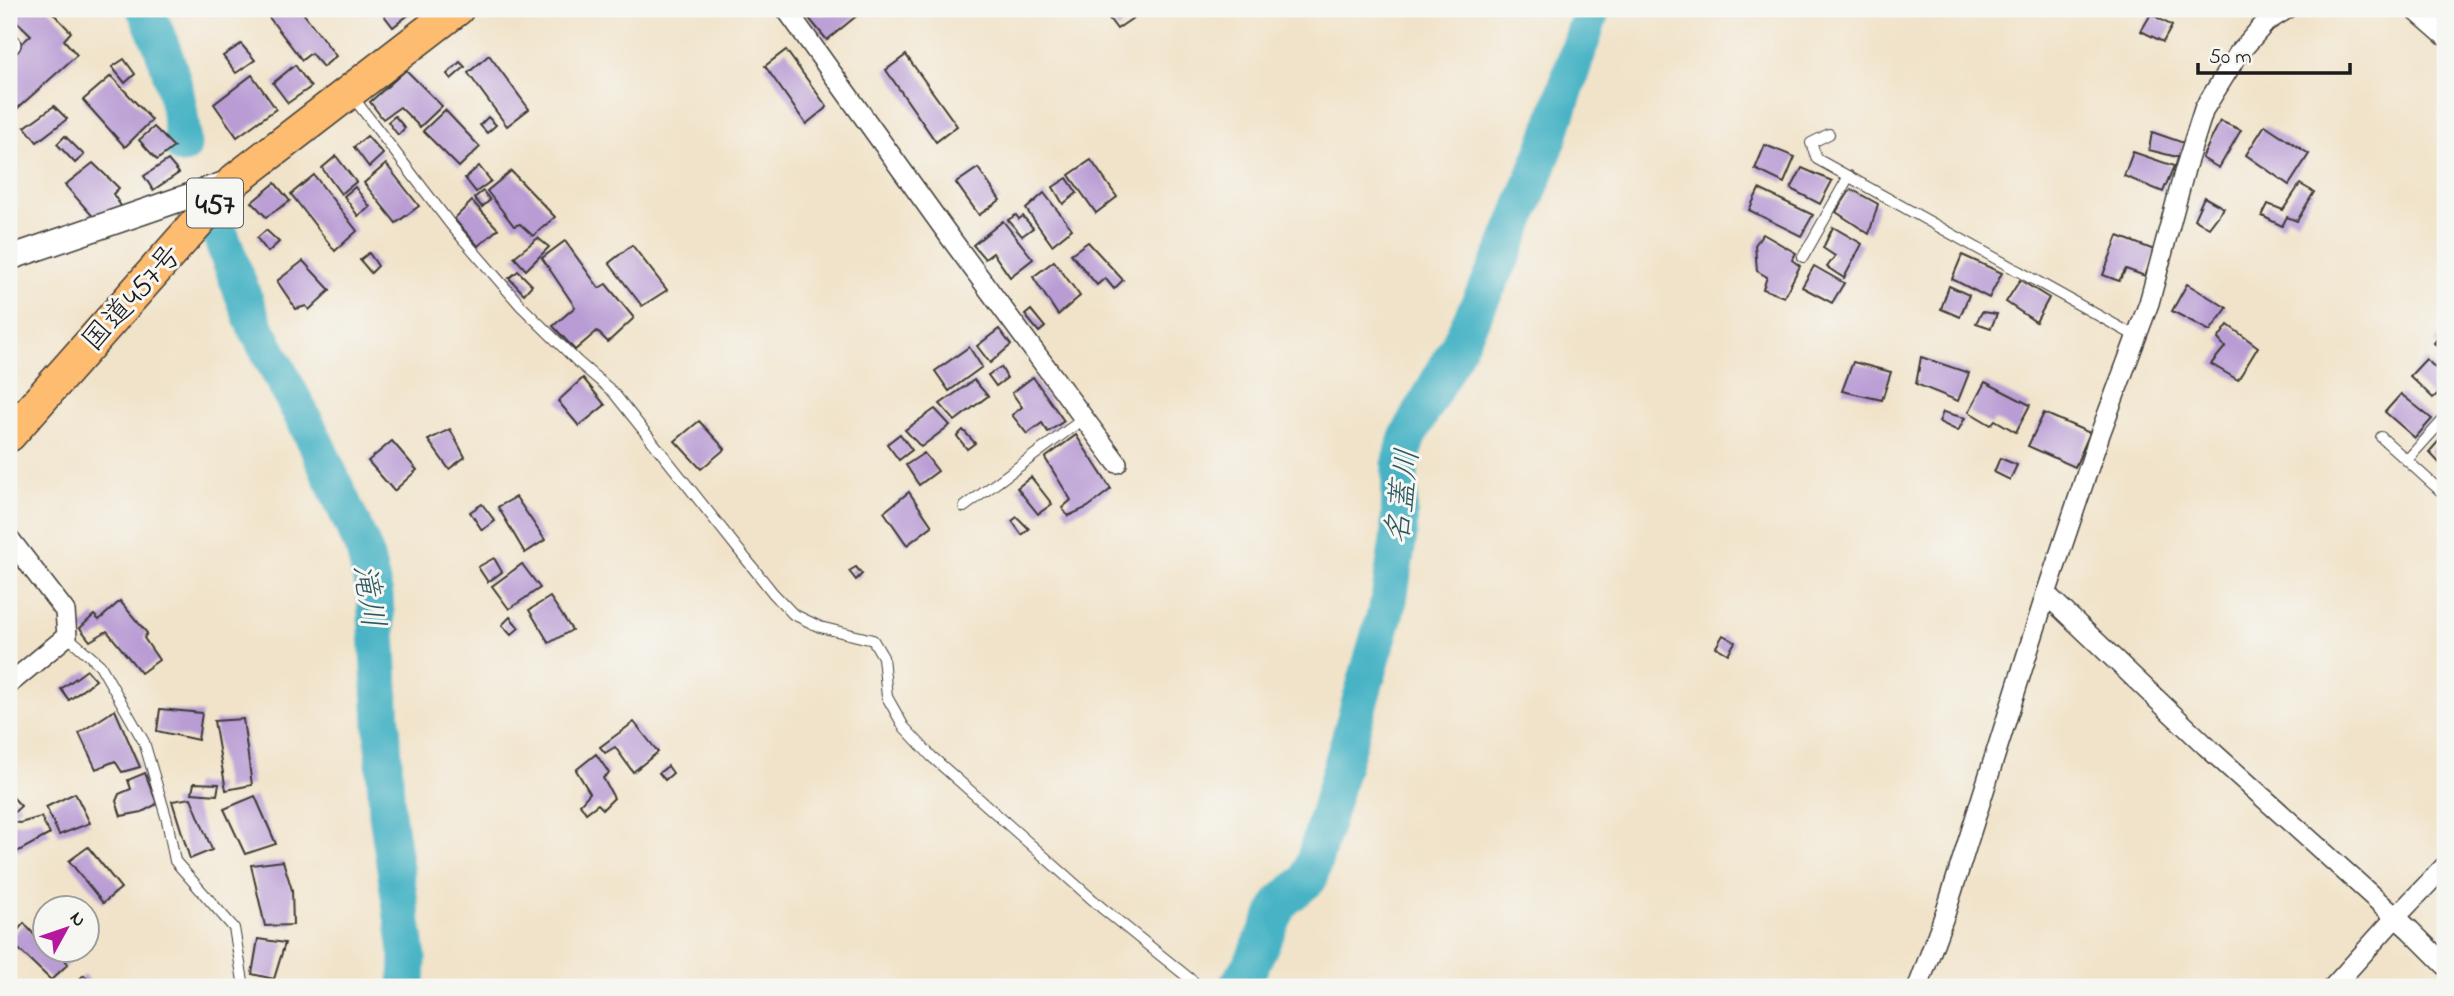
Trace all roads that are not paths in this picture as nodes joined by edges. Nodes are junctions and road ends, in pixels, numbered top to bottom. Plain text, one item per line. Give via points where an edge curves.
1 (457, 9) edge
2 (786, 9) edge
3 (2287, 9) edge
4 (2414, 9) edge
5 (2267, 15) edge
6 (2445, 36) edge
7 (348, 91) junction
8 (1829, 134) dead end
9 (1849, 176) junction
10 (235, 180) junction
11 (1803, 257) dead end
12 (9, 258) edge
13 (2137, 337) junction
14 (2445, 418) edge
15 (1083, 419) junction
16 (9, 436) edge
17 (2381, 437) dead end
18 (2407, 460) junction
19 (1117, 463) dead end
20 (2445, 495) edge
21 (964, 507) dead end
22 (9, 538) edge
23 (2046, 594) junction
24 (67, 636) junction
25 (9, 684) edge
26 (2445, 866) edge
27 (2395, 918) junction
28 (2445, 965) edge
29 (244, 987) edge
30 (1200, 987) edge
31 (1918, 987) edge
32 (2333, 987) edge

1 - 7 highway, 国道457号 / 457
2 - 15 street
3 - 5 street
4 - 6 street
5 - 13 street via 2204,109
7 - 10 highway, 国道457号 / 457
7 - 30 lane via 451,225 521,306 614,392 773,593 793,614 820,627 873,639 883,657 887,697 904,727 931,757 1102,908
8 - 9 lane via 1811,143 1817,159
9 - 11 lane
9 - 13 lane
10 - 12 street
10 - 16 highway, 国道457号 / 457
13 - 23 street
14 - 18 lane
15 - 19 street
15 - 21 lane
17 - 18 lane
18 - 20 lane
22 - 24 street via 65,611
23 - 27 street
23 - 31 street
24 - 25 street
24 - 29 lane via 100,665 144,742 175,861 234,928
26 - 27 street
27 - 28 street
27 - 32 street

